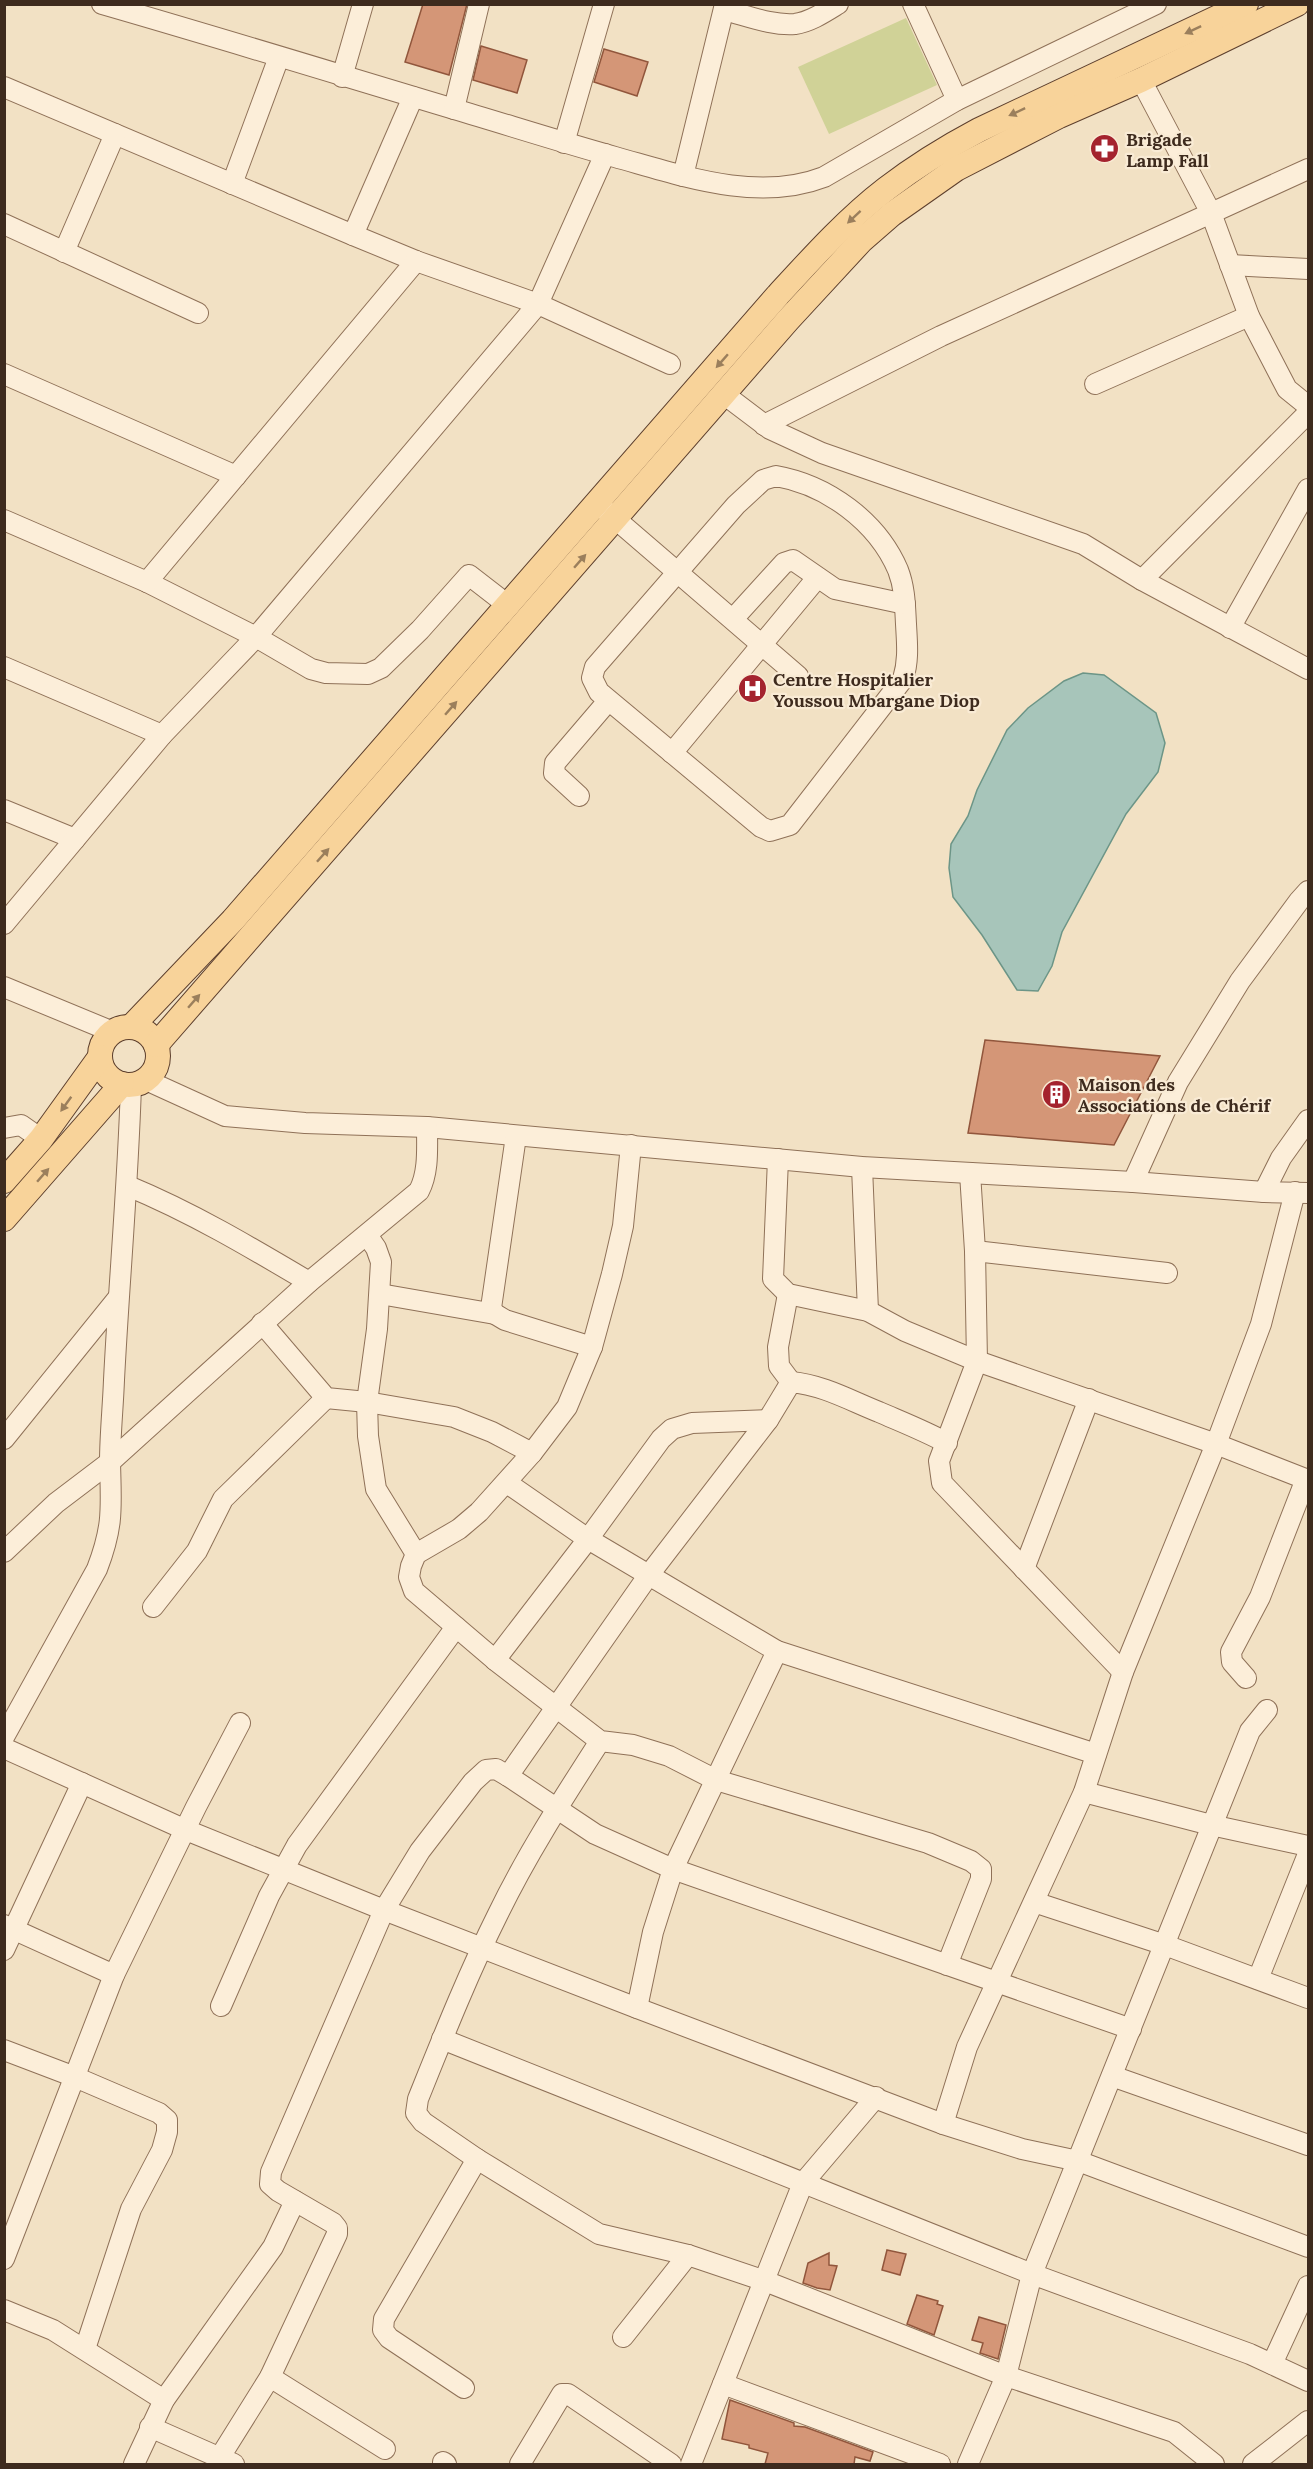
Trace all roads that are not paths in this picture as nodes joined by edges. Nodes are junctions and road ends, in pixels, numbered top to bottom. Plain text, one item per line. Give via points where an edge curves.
1 (102, 4) edge
2 (363, 4) edge
3 (479, 4) edge
4 (604, 4) edge
5 (838, 4) edge
6 (913, 4) edge
7 (1156, 4) edge
8 (1246, 4) edge
9 (1297, 4) edge
10 (122, 7) edge
11 (725, 7) edge
12 (279, 57) junction
13 (342, 76) junction
14 (1142, 80) junction
15 (4, 87) edge
16 (413, 97) junction
17 (957, 100) junction
18 (454, 109) junction
19 (115, 134) junction
20 (564, 143) junction
21 (605, 154) junction
22 (1308, 169) edge
23 (684, 176) junction
24 (232, 184) junction
25 (1211, 213) junction
26 (4, 224) edge
27 (353, 235) junction
28 (64, 252) junction
29 (416, 261) junction
30 (1230, 265) junction
31 (1308, 269) edge
32 (538, 304) junction
33 (198, 313) dead end
34 (1249, 316) junction
35 (670, 364) dead end
36 (4, 374) edge
37 (1095, 384) dead end
38 (725, 395) junction
39 (1308, 406) edge
40 (1308, 413) edge
41 (764, 425) junction
42 (236, 476) junction
43 (1308, 489) edge
44 (598, 504) junction
45 (4, 520) edge
46 (616, 520) junction
47 (678, 573) junction
48 (817, 578) junction
49 (1142, 580) junction
50 (147, 582) junction
51 (905, 604) junction
52 (509, 606) junction
53 (733, 620) junction
54 (1230, 628) junction
55 (256, 637) junction
56 (761, 644) junction
57 (4, 667) edge
58 (1308, 669) edge
59 (798, 676) dead end
60 (608, 701) junction
61 (162, 735) junction
62 (672, 753) junction
63 (579, 796) dead end
64 (4, 810) edge
65 (75, 838) junction
66 (1308, 891) edge
67 (4, 924) edge
68 (4, 987) edge
69 (122, 1030) junction
70 (156, 1045) junction
71 (100, 1057) junction
72 (133, 1083) junction
73 (1308, 1120) edge
74 (427, 1127) junction
75 (4, 1128) edge
76 (516, 1136) junction
77 (41, 1139) junction
78 (631, 1145) junction
79 (778, 1159) junction
80 (862, 1167) junction
81 (970, 1173) junction
82 (4, 1181) edge
83 (1133, 1182) junction
84 (128, 1186) junction
85 (1264, 1192) junction
86 (1302, 1193) edge
87 (4, 1219) edge
88 (367, 1235) junction
89 (975, 1251) junction
90 (1167, 1273) dead end
91 (309, 1282) junction
92 (380, 1294) junction
93 (788, 1294) junction
94 (118, 1298) junction
95 (868, 1311) junction
96 (495, 1314) junction
97 (262, 1323) junction
98 (592, 1347) junction
99 (976, 1361) junction
100 (791, 1382) junction
101 (326, 1398) junction
102 (1089, 1399) junction
103 (367, 1402) junction
104 (768, 1420) junction
105 (4, 1439) edge
106 (947, 1443) junction
107 (1216, 1444) junction
108 (532, 1453) junction
109 (110, 1462) junction
110 (1307, 1479) edge
111 (507, 1483) junction
112 (588, 1539) junction
113 (4, 1552) edge
114 (416, 1554) junction
115 (1024, 1569) junction
116 (648, 1576) junction
117 (153, 1607) dead end
118 (456, 1627) junction
119 (777, 1651) junction
120 (495, 1660) junction
121 (1123, 1672) junction
122 (1246, 1678) dead end
123 (555, 1707) junction
124 (1267, 1710) dead end
125 (240, 1723) dead end
126 (4, 1737) edge
127 (600, 1741) junction
128 (4, 1748) edge
129 (1096, 1754) junction
130 (508, 1776) junction
131 (716, 1780) junction
132 (82, 1784) junction
133 (1084, 1792) junction
134 (556, 1808) junction
135 (1211, 1825) junction
136 (186, 1830) junction
137 (1308, 1846) edge
138 (1308, 1854) edge
139 (284, 1869) junction
140 (673, 1869) junction
141 (1034, 1902) junction
142 (384, 1910) junction
143 (9, 1927) edge
144 (1165, 1945) junction
145 (482, 1947) junction
146 (4, 1950) edge
147 (947, 1965) junction
148 (114, 1975) junction
149 (1258, 1979) junction
150 (998, 1982) junction
151 (1308, 1998) edge
152 (221, 2006) dead end
153 (637, 2008) junction
154 (1131, 2029) junction
155 (442, 2038) junction
156 (4, 2050) edge
157 (1112, 2076) junction
158 (75, 2077) junction
159 (876, 2097) junction
160 (943, 2124) junction
161 (1308, 2145) edge
162 (477, 2159) junction
163 (1078, 2161) junction
164 (803, 2183) junction
165 (295, 2201) junction
166 (1308, 2247) edge
167 (688, 2255) junction
168 (4, 2259) edge
169 (1032, 2274) junction
170 (765, 2281) junction
171 (1308, 2286) edge
172 (4, 2310) edge
173 (623, 2337) dead end
174 (85, 2349) junction
175 (1272, 2364) junction
176 (1006, 2376) junction
177 (270, 2377) junction
178 (1308, 2381) edge
179 (723, 2384) junction
180 (464, 2388) dead end
181 (164, 2400) junction
182 (1308, 2421) edge
183 (150, 2427) junction
184 (385, 2449) dead end
185 (227, 2461) edge
186 (134, 2464) edge
187 (520, 2464) edge
188 (671, 2464) edge
189 (691, 2464) edge
190 (940, 2464) edge
191 (968, 2464) edge
192 (1214, 2464) edge
193 (1253, 2464) edge

1 - 10 street
2 - 13 street
3 - 18 street
4 - 20 street
5 - 11 street via 794,24
6 - 17 street
7 - 17 street
8 -> 44 main road via 979,130 940,151 885,190 778,295
9 - 14 main road
10 - 12 street
11 - 23 street
12 - 13 street
12 - 24 street
13 - 16 street
14 - 25 street
14 - 38 main road via 983,153 892,213 822,283
15 - 19 street
16 - 18 street
16 - 27 street
17 - 23 street via 807,184 742,186
18 - 20 street
19 - 24 street
19 - 28 street
20 - 21 street
21 - 23 street
21 - 32 street
22 - 25 street
24 - 27 street
25 - 30 street
25 - 41 street via 941,336
26 - 28 street
27 - 29 street
28 - 33 street
29 - 32 street
29 - 42 street
30 - 31 street
30 - 34 street
32 - 35 street
32 - 55 street
34 - 37 street
34 - 39 street via 1287,389
36 - 42 street
38 - 41 street
38 - 46 main road
40 - 49 street
41 - 49 street via 866,470 1083,544
42 - 50 street
43 - 54 street
44 - 46 street
44 - 52 main road
45 - 50 street
46 - 47 street
70 -> 46 main road
47 - 51 street via 756,484 776,476 842,501 884,546 897,570
47 - 53 street
47 - 60 street via 595,667 592,678 598,692
48 - 51 street via 848,594
48 - 53 street via 793,560 784,563
48 - 56 street
49 - 54 street
50 - 55 street
51 - 62 street via 908,651 903,679 789,825 770,831 761,827
52 - 55 street via 468,575 420,630 381,668 368,674 311,669
52 - 69 main road via 233,920
53 - 56 street
54 - 58 street
55 - 61 street
56 - 59 street
56 - 62 street
57 - 61 street
60 - 62 street
60 - 63 street via 555,763 554,773
61 - 65 street
64 - 65 street
65 - 67 street
66 - 83 street via 1240,981 1178,1082
68 - 69 street
69 - 70 main road via 146,1033
69 - 71 main road via 106,1039
70 - 72 main road via 157,1064 153,1073
71 - 72 main road via 111,1078
71 -> 77 main road
72 - 74 street via 225,1116
72 - 84 street
87 -> 72 main road
73 - 85 street via 1281,1158
74 - 76 street
74 - 88 street via 424,1183
75 - 77 street via 21,1125
76 - 78 street
76 - 96 street via 491,1304
77 - 82 main road
78 - 79 street
78 - 98 street via 621,1232
79 - 80 street
79 - 93 street via 774,1279
80 - 81 street
80 - 95 street
81 - 83 street
81 - 89 street
83 - 85 street
84 - 91 street via 204,1222
84 - 94 street
85 - 86 street
86 - 107 street via 1261,1324
88 - 91 street
88 - 92 street via 380,1254
89 - 90 street
89 - 99 street
91 - 97 street
92 - 96 street
92 - 103 street
93 - 95 street
93 - 100 street via 778,1347 779,1366
94 - 105 street
94 - 109 street
95 - 99 street
96 - 98 street
97 - 101 street
97 - 109 street
98 - 108 street via 567,1407
99 - 102 street
99 - 106 street
100 - 104 street
100 - 106 street via 812,1384 849,1398
101 - 103 street
101 - 117 street via 223,1499 197,1551
102 - 107 street
102 - 115 street
103 - 108 street via 454,1417
103 - 114 street via 376,1489
104 - 112 street via 693,1424 672,1430
104 - 116 street
106 - 115 street via 939,1461 942,1483
107 - 110 street
107 - 121 street
108 - 111 street
109 - 113 street via 56,1503
109 - 126 street via 108,1541 97,1569
110 - 122 street via 1260,1597 1232,1652 1232,1662
111 - 112 street
111 - 114 street via 459,1529
112 - 116 street
112 - 120 street
114 - 118 street via 409,1577 414,1591
115 - 121 street
116 - 119 street
116 - 123 street
118 - 120 street
118 - 139 street via 297,1845
119 - 129 street
119 - 131 street
120 - 123 street
121 - 129 street
123 - 127 street
123 - 130 street
124 - 135 street via 1250,1731
125 - 136 street
127 - 131 street via 633,1745 669,1756
127 - 134 street
128 - 132 street
129 - 133 street
130 - 134 street
130 - 142 street via 489,1768 473,1782 420,1851
131 - 140 street
131 - 147 street via 928,1843 981,1869 981,1879
132 - 136 street
132 - 143 street
133 - 135 street
133 - 141 street
134 - 140 street via 595,1834
134 - 145 street
135 - 137 street
135 - 144 street
136 - 139 street
136 - 148 street
138 - 149 street
139 - 142 street
139 - 152 street
140 - 147 street
140 - 153 street via 652,1932
141 - 144 street
141 - 150 street
142 - 145 street
142 - 165 street via 271,2172 270,2184
143 - 146 street
143 - 148 street
144 - 149 street
144 - 154 street
145 - 153 street
145 - 155 street
147 - 150 street
148 - 158 street
149 - 151 street
150 - 154 street
150 - 160 street via 967,2047
153 - 159 street
154 - 157 street
155 - 162 street via 416,2113
155 - 164 street
156 - 158 street
157 - 161 street
157 - 163 street
158 - 168 street
158 - 174 street via 159,2113 166,2120 168,2132 131,2208
159 - 160 street
159 - 164 street
160 - 163 street via 1022,2149
162 - 167 street via 599,2234
162 - 180 street via 384,2319 383,2330 388,2338
163 - 166 street
163 - 169 street
164 - 169 street
164 - 170 street
165 - 177 street via 333,2223 337,2234
165 - 181 street via 273,2247
167 - 170 street
167 - 173 street
169 - 175 street
169 - 176 street
170 - 176 street
170 - 179 street
171 - 175 street
172 - 174 street
174 - 181 street
175 - 178 street
176 - 191 street
176 - 192 street via 1174,2432
177 - 184 street
177 - 185 street
179 - 189 street
179 - 190 street
181 - 183 street
182 - 193 street
183 - 185 street
183 - 186 street
187 - 188 street via 562,2394 568,2394

